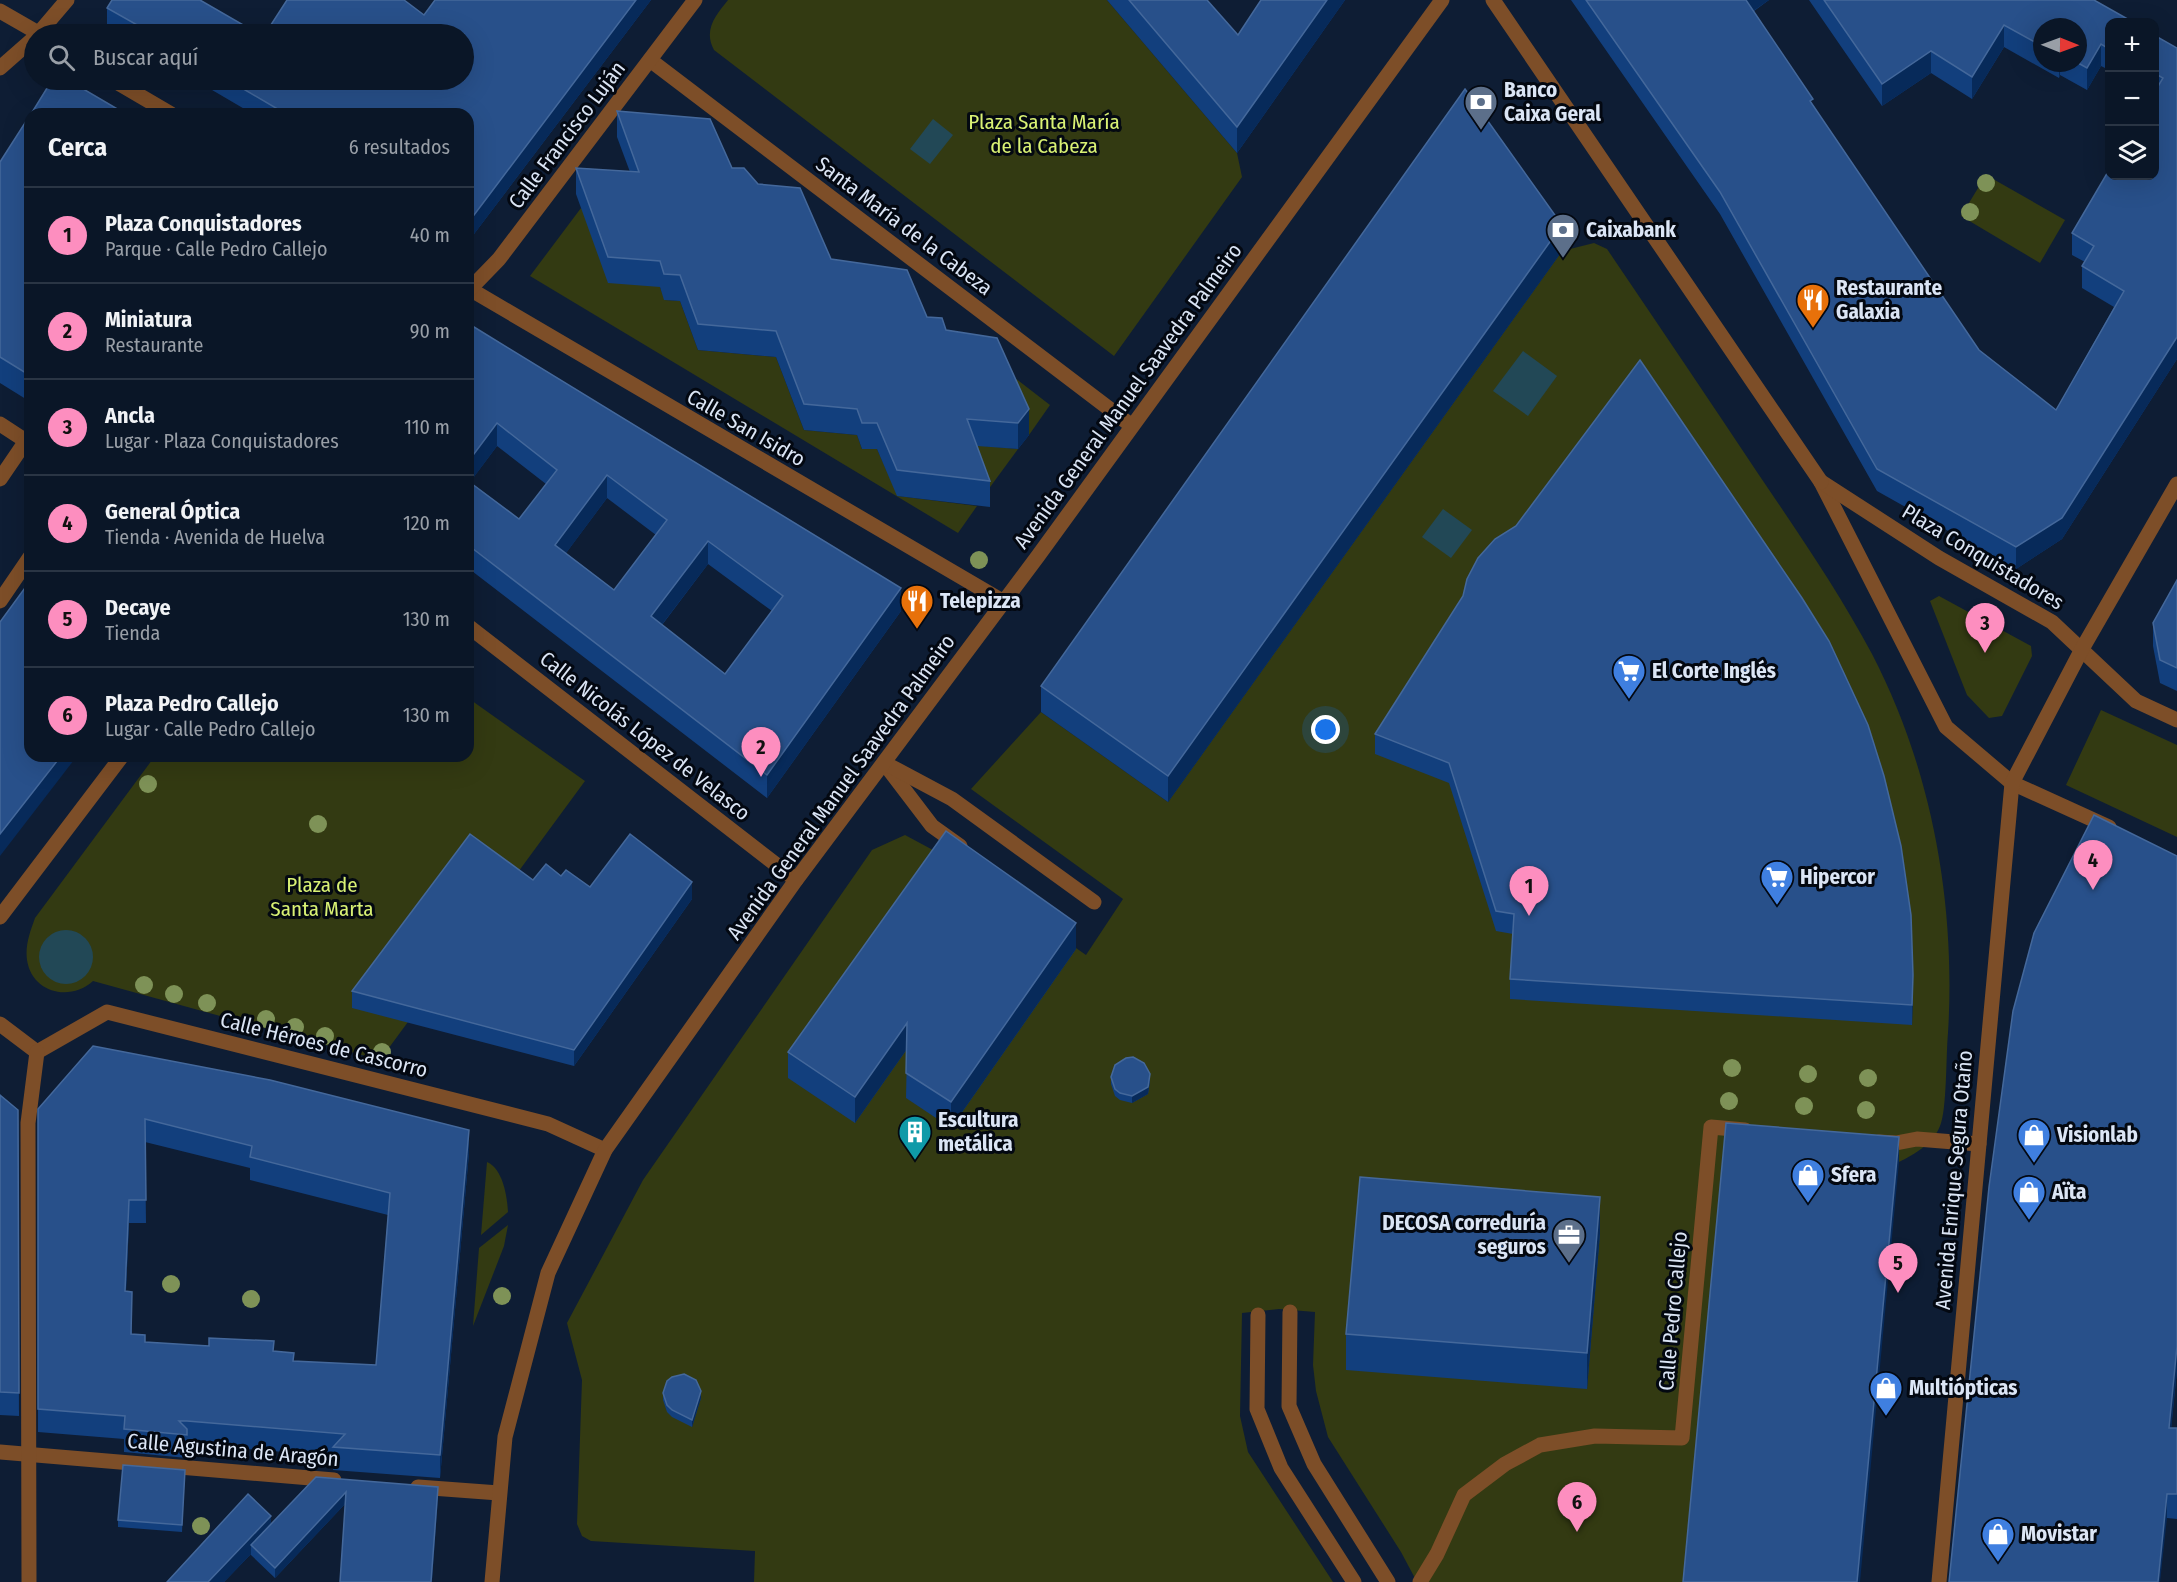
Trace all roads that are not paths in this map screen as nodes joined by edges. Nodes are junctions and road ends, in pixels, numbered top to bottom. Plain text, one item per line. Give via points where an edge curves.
1 (67, 0) edge
2 (695, 0) edge
3 (1442, 0) edge
4 (1493, 0) edge
5 (0, 11) edge
6 (47, 24) edge
7 (24, 25) edge
8 (24, 47) edge
9 (650, 60) junction
10 (0, 68) edge
11 (130, 90) edge
12 (161, 108) edge
13 (474, 284) edge
14 (474, 293) edge
15 (0, 424) edge
16 (1132, 426) junction
17 (24, 436) edge
18 (24, 444) edge
19 (0, 479) edge
20 (1821, 482) junction
21 (2177, 484) edge
22 (24, 566) edge
23 (0, 601) edge
24 (1004, 602) junction
25 (474, 631) edge
26 (2082, 649) junction
27 (2177, 720) edge
28 (117, 762) edge
29 (884, 762) junction
30 (2012, 783) junction
31 (2123, 834) edge
32 (969, 853) edge
33 (796, 880) junction
34 (1094, 902) dead end
35 (0, 917) edge
36 (0, 1024) edge
37 (37, 1052) junction
38 (1757, 1131) edge
39 (1862, 1140) edge
40 (1979, 1144) junction
41 (605, 1150) junction
42 (1290, 1312) dead end
43 (1258, 1315) dead end
44 (0, 1452) edge
45 (28, 1455) junction
46 (354, 1481) edge
47 (402, 1485) edge
48 (499, 1493) junction
49 (30, 1582) edge
50 (492, 1582) edge
51 (1354, 1582) edge
52 (1388, 1582) edge
53 (1420, 1582) edge
54 (1939, 1582) edge

1 - 6 street
2 - 9 street, Calle Francisco Luján
3 - 16 street, Avenida General Manuel Saavedra Palmeiro
4 - 20 street
5 - 7 street
8 - 10 street
9 - 13 street, Calle Francisco Luján via 499,259
9 - 16 street, Santa María de la Cabeza
11 - 12 street
14 - 24 street, Calle San Isidro
15 - 17 street
16 - 24 street, Avenida General Manuel Saavedra Palmeiro
18 - 19 street
20 - 26 street, Plaza Conquistadores via 1939,558 2052,622
20 - 30 street via 1946,727
21 - 26 street
22 - 23 street
24 - 29 street, Avenida General Manuel Saavedra Palmeiro
25 - 33 street, Calle Nicolás López de Velasco
26 - 27 street, Plaza Conquistadores via 2136,701
26 - 30 street
28 - 35 street
29 - 32 street via 932,826
29 - 33 street, Avenida General Manuel Saavedra Palmeiro
29 - 34 street via 952,799
30 - 31 street
30 - 40 street, Avenida Enrique Segura Otaño
33 - 41 street, Avenida General Manuel Saavedra Palmeiro
36 - 37 street
37 - 41 street, Calle Héroes de Cascorro via 107,1012 548,1124
37 - 45 street via 28,1123
38 - 53 street, Calle Pedro Callejo via 1711,1127 1682,1438 1595,1436 1540,1445 1505,1464 1464,1495
39 - 40 street
40 - 54 street, Avenida Enrique Segura Otaño
41 - 48 street, Avenida General Manuel Saavedra Palmeiro via 548,1273 504,1437
42 - 52 street via 1289,1406 1314,1464
43 - 51 street via 1257,1409 1281,1468
44 - 45 street, Calle Agustina de Aragón
45 - 46 street, Calle Agustina de Aragón
45 - 49 street
47 - 48 street
48 - 50 street, Avenida General Manuel Saavedra Palmeiro

